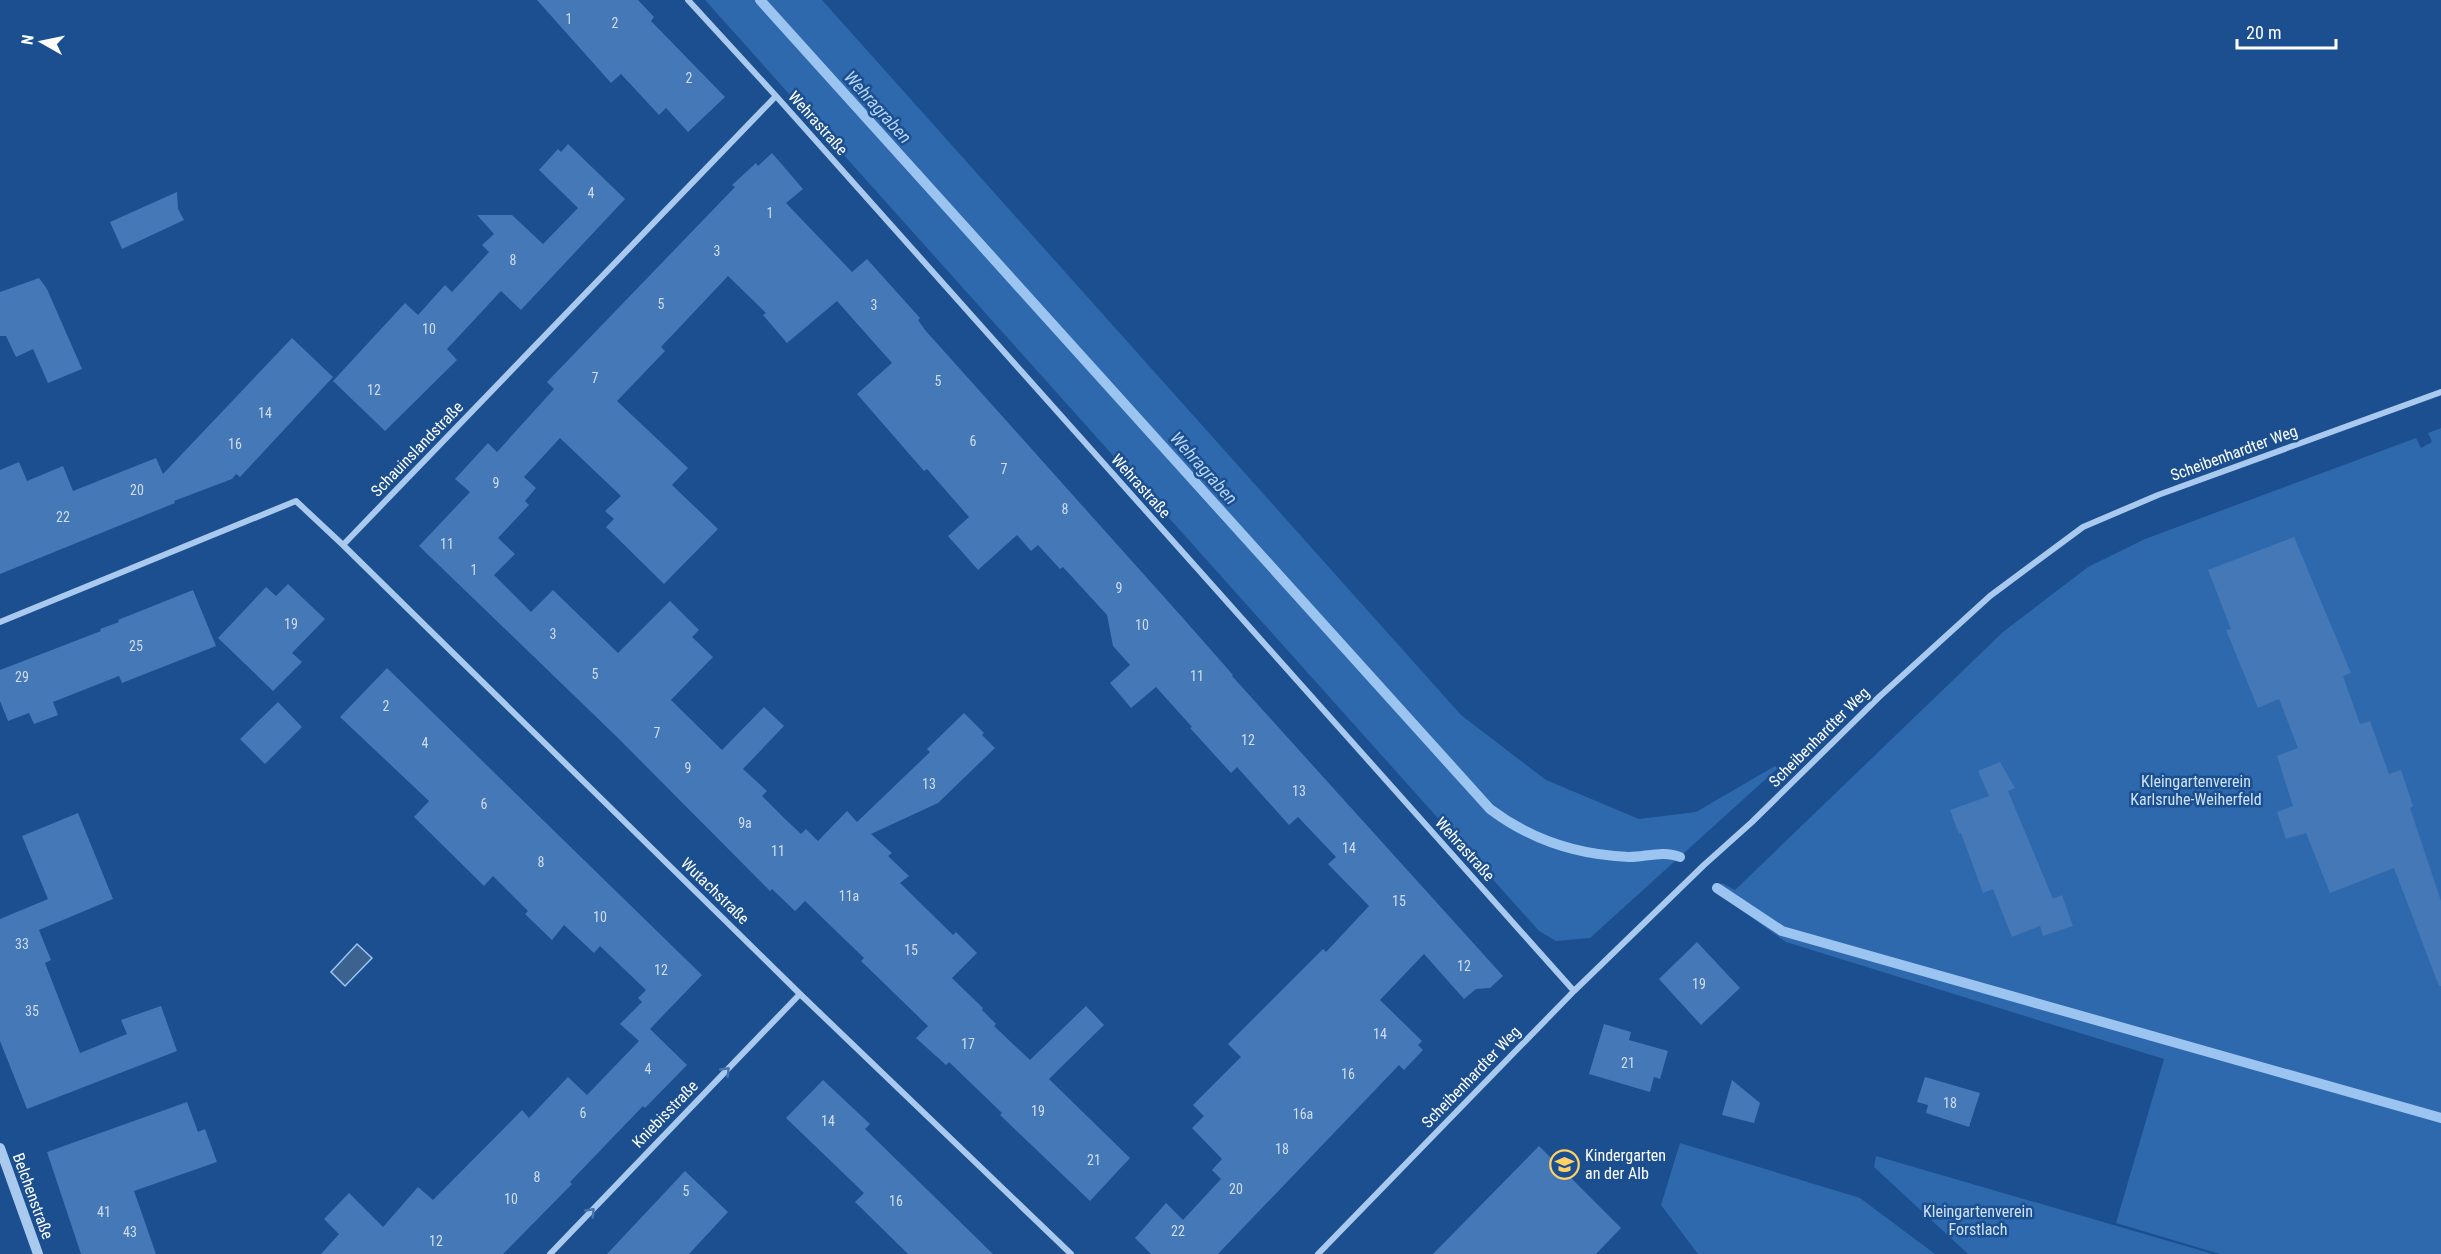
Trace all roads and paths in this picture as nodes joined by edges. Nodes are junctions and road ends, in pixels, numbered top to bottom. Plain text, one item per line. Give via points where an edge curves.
1 (688, 0) edge
2 (776, 96) junction
3 (2441, 392) edge
4 (343, 545) junction
5 (0, 622) edge
6 (1574, 991) junction
7 (800, 994) junction
8 (0, 1148) edge
9 (38, 1254) edge
10 (550, 1254) edge
11 (1071, 1254) edge
12 (1318, 1254) edge

1 - 2 street, Wehrastraße
2 - 4 street, Schauinslandstraße
2 - 6 street, Wehrastraße
3 - 6 street, Scheibenhardter Weg via 2158,495 2083,527 1990,596 1879,697
4 - 5 street via 297,501
4 - 7 street, Wutachstraße
6 - 12 street, Scheibenhardter Weg
10 -> 7 street, Kniebisstraße
7 - 11 street, Wutachstraße
8 - 9 street, Belchenstraße

